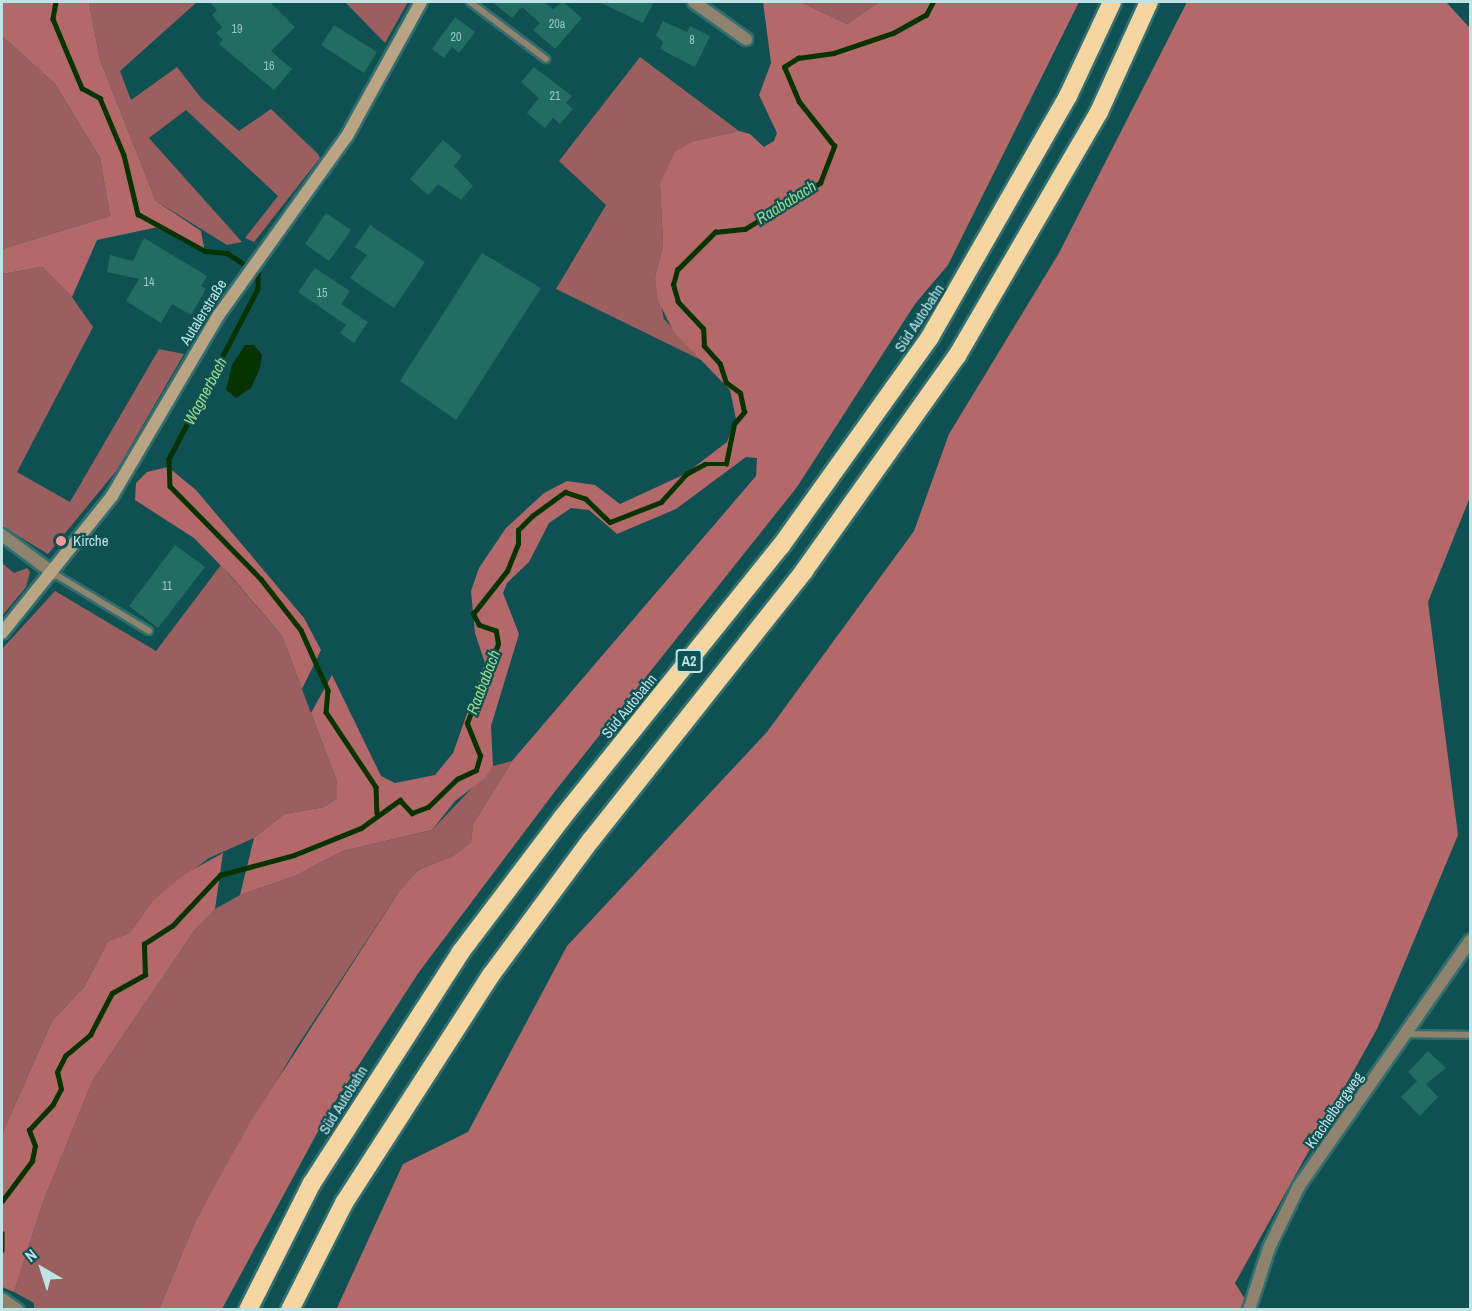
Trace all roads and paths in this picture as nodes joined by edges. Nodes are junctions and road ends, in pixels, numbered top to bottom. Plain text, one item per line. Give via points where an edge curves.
1 (421, 2) edge
2 (470, 2) edge
3 (694, 2) edge
4 (1112, 2) edge
5 (1149, 2) edge
6 (746, 39) dead end
7 (546, 59) dead end
8 (2, 535) edge
9 (53, 573) junction
10 (149, 631) dead end
11 (2, 633) edge
12 (1470, 941) edge
13 (1408, 1034) junction
14 (1470, 1035) edge
15 (2, 1299) edge
16 (18, 1310) edge
17 (248, 1310) edge
18 (290, 1310) edge
19 (1249, 1310) edge

1 - 9 main road, Autalerstraße via 347,136 242,279 112,496
2 - 7 lane
3 - 6 street
4 - 17 highway, Süd Autobahn / A2 via 1062,107 930,337 781,546 562,818 460,953 312,1183
5 - 18 highway, A2 via 1099,112 957,356 804,571 591,840 491,975 344,1203
8 - 9 street
9 - 10 lane
9 - 11 main road, Autalerstraße
12 - 13 street, Krachelbergweg
13 - 14 lane
13 - 19 street, Krachelbergweg via 1299,1186 1269,1248
15 - 16 street

